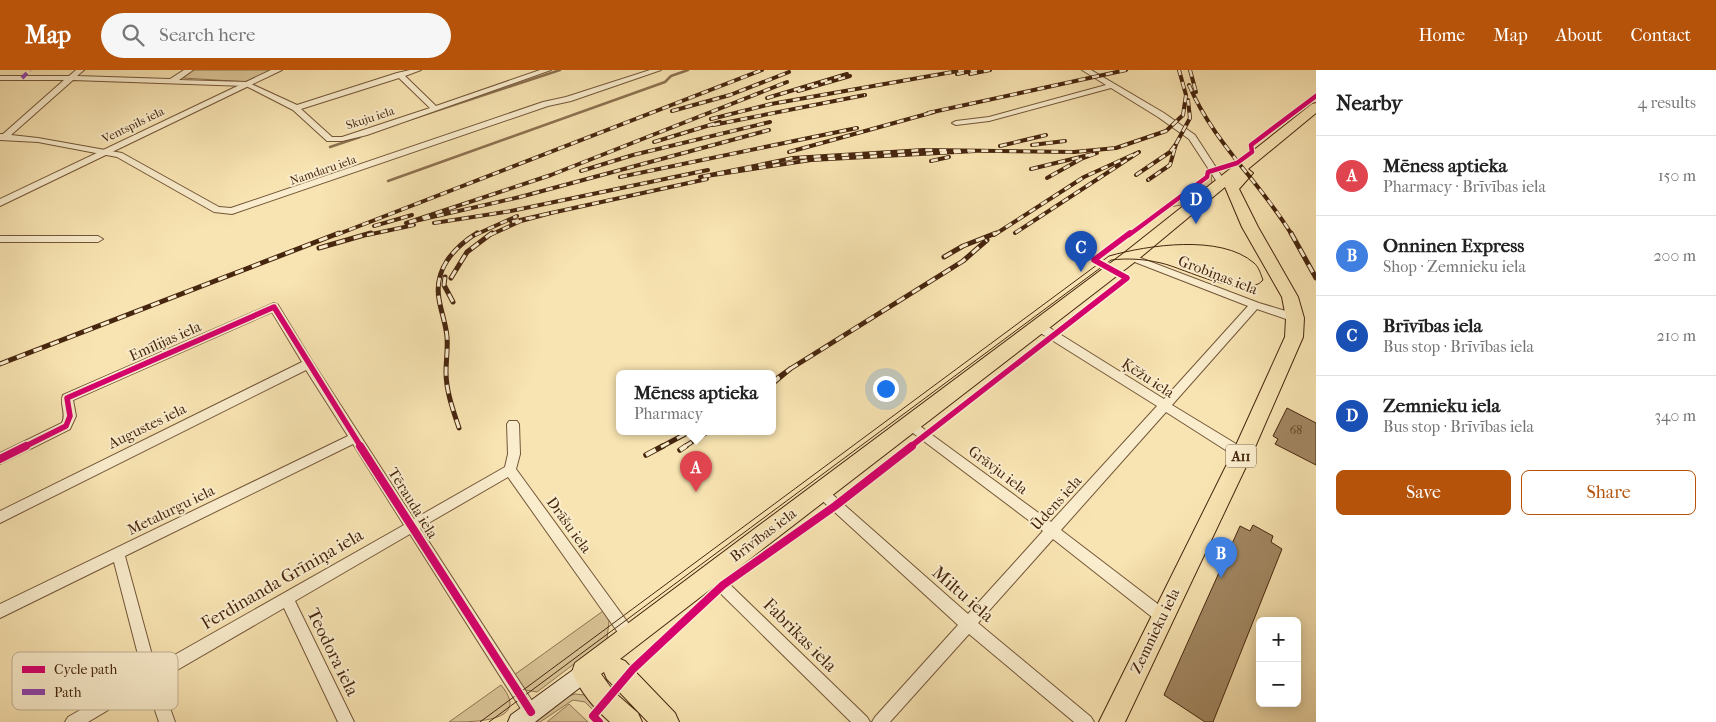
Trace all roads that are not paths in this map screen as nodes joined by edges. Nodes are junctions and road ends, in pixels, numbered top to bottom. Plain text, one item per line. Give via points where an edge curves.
1 (30, 70) edge
2 (80, 70) edge
3 (189, 70) edge
4 (278, 70) edge
5 (417, 70) edge
6 (547, 70) edge
7 (656, 70) edge
8 (1086, 70) edge
9 (400, 75) junction
10 (0, 78) edge
11 (22, 78) junction
12 (71, 78) junction
13 (171, 81) junction
14 (247, 84) junction
15 (1112, 86) junction
16 (1316, 107) edge
17 (296, 108) junction
18 (434, 108) junction
19 (1316, 120) edge
20 (956, 123) dead end
21 (2, 138) edge
22 (106, 152) junction
23 (1227, 185) junction
24 (0, 203) edge
25 (0, 240) edge
26 (98, 240) dead end
27 (1130, 257) junction
28 (1255, 305) junction
29 (274, 307) joint
30 (1295, 318) junction
31 (1038, 326) junction
32 (308, 364) junction
33 (1164, 407) junction
34 (514, 424) dead end
35 (909, 424) junction
36 (356, 437) junction
37 (1242, 454) junction
38 (0, 459) edge
39 (510, 470) junction
40 (820, 491) junction
41 (0, 517) edge
42 (412, 525) junction
43 (1053, 531) junction
44 (118, 554) junction
45 (711, 575) junction
46 (286, 598) junction
47 (0, 611) edge
48 (1162, 616) junction
49 (969, 625) junction
50 (630, 636) junction
51 (144, 652) edge
52 (178, 661) edge
53 (616, 670) junction
54 (584, 672) junction
55 (94, 710) edge
56 (163, 710) edge
57 (524, 717) edge
58 (73, 722) edge
59 (167, 722) edge
60 (346, 722) edge
61 (629, 722) edge
62 (666, 722) edge
63 (862, 722) edge
64 (880, 722) edge
65 (1086, 722) edge
66 (1112, 722) edge

1 - 11 street
2 - 12 street
3 - 13 street
4 - 14 street, Ventspils iela
5 - 9 street
6 - 18 street, Skuju iela
7 - 22 street, Namdaru iela via 232,211 217,210 119,155
8 - 15 street
9 - 17 street
9 - 18 street
10 - 11 street, Skuju iela
11 - 12 street, Skuju iela
12 - 13 street, Skuju iela
12 - 21 street
13 - 14 street, Skuju iela
14 - 17 street, Skuju iela
14 - 22 street, Ventspils iela
15 - 20 street via 989,119
15 - 23 street via 1192,137
16 - 23 highway, Brīvības iela
17 - 18 street, Skuju iela via 326,137 335,140
19 - 23 highway, Brīvības iela
21 - 22 street, Namdaru iela
22 - 24 street, Ventspils iela
23 - 27 highway, Brīvības iela
23 - 30 highway, Zemnieku iela / A11 via 1285,286
25 - 26 street
27 - 28 street, Grobiņas iela
27 - 31 highway, Brīvības iela
28 - 30 street, Grobiņas iela
28 - 33 street, Ūdens iela
29 - 32 street, Tērauda iela
29 - 38 street, Emīlijas iela via 67,398 71,412 66,426
30 - 37 highway, Zemnieku iela / A11 via 1294,337
31 - 33 street, Ķēžu iela
31 - 35 highway, Brīvības iela
32 - 36 street, Tērauda iela
32 - 41 street, Augustes iela
33 - 37 street, Ķēžu iela
33 - 43 street, Ūdens iela
34 - 39 street via 514,454
35 - 40 highway, Brīvības iela
35 - 43 street, Grāvju iela
36 - 42 street, Tērauda iela
36 - 44 street, Metalurgu iela
37 - 48 highway, Zemnieku iela / A11
39 - 42 street, Ferdinanda Grīniņa iela
39 - 50 street, Drāšu iela
40 - 45 highway, Brīvības iela
40 - 49 street, Miltu iela
42 - 46 street, Ferdinanda Grīniņa iela
42 - 57 street, Tērauda iela
43 - 48 street, Grāvju iela
43 - 49 street, Ūdens iela
44 - 47 street, Metalurgu iela
44 - 51 street
45 - 50 highway, Brīvības iela
45 - 63 street, Fabrikas iela
46 - 52 street, Ferdinanda Grīniņa iela
46 - 60 street, Teodora iela
48 - 66 highway, Zemnieku iela / A11
49 - 64 street, Ūdens iela
49 - 65 street, Miltu iela
50 - 53 highway
50 - 54 highway, Brīvības iela
53 - 54 highway
53 - 62 highway
54 - 57 main road, Brīvības iela
54 - 61 highway via 605,701
55 - 58 street, Ferdinanda Grīniņa iela
56 - 59 street

